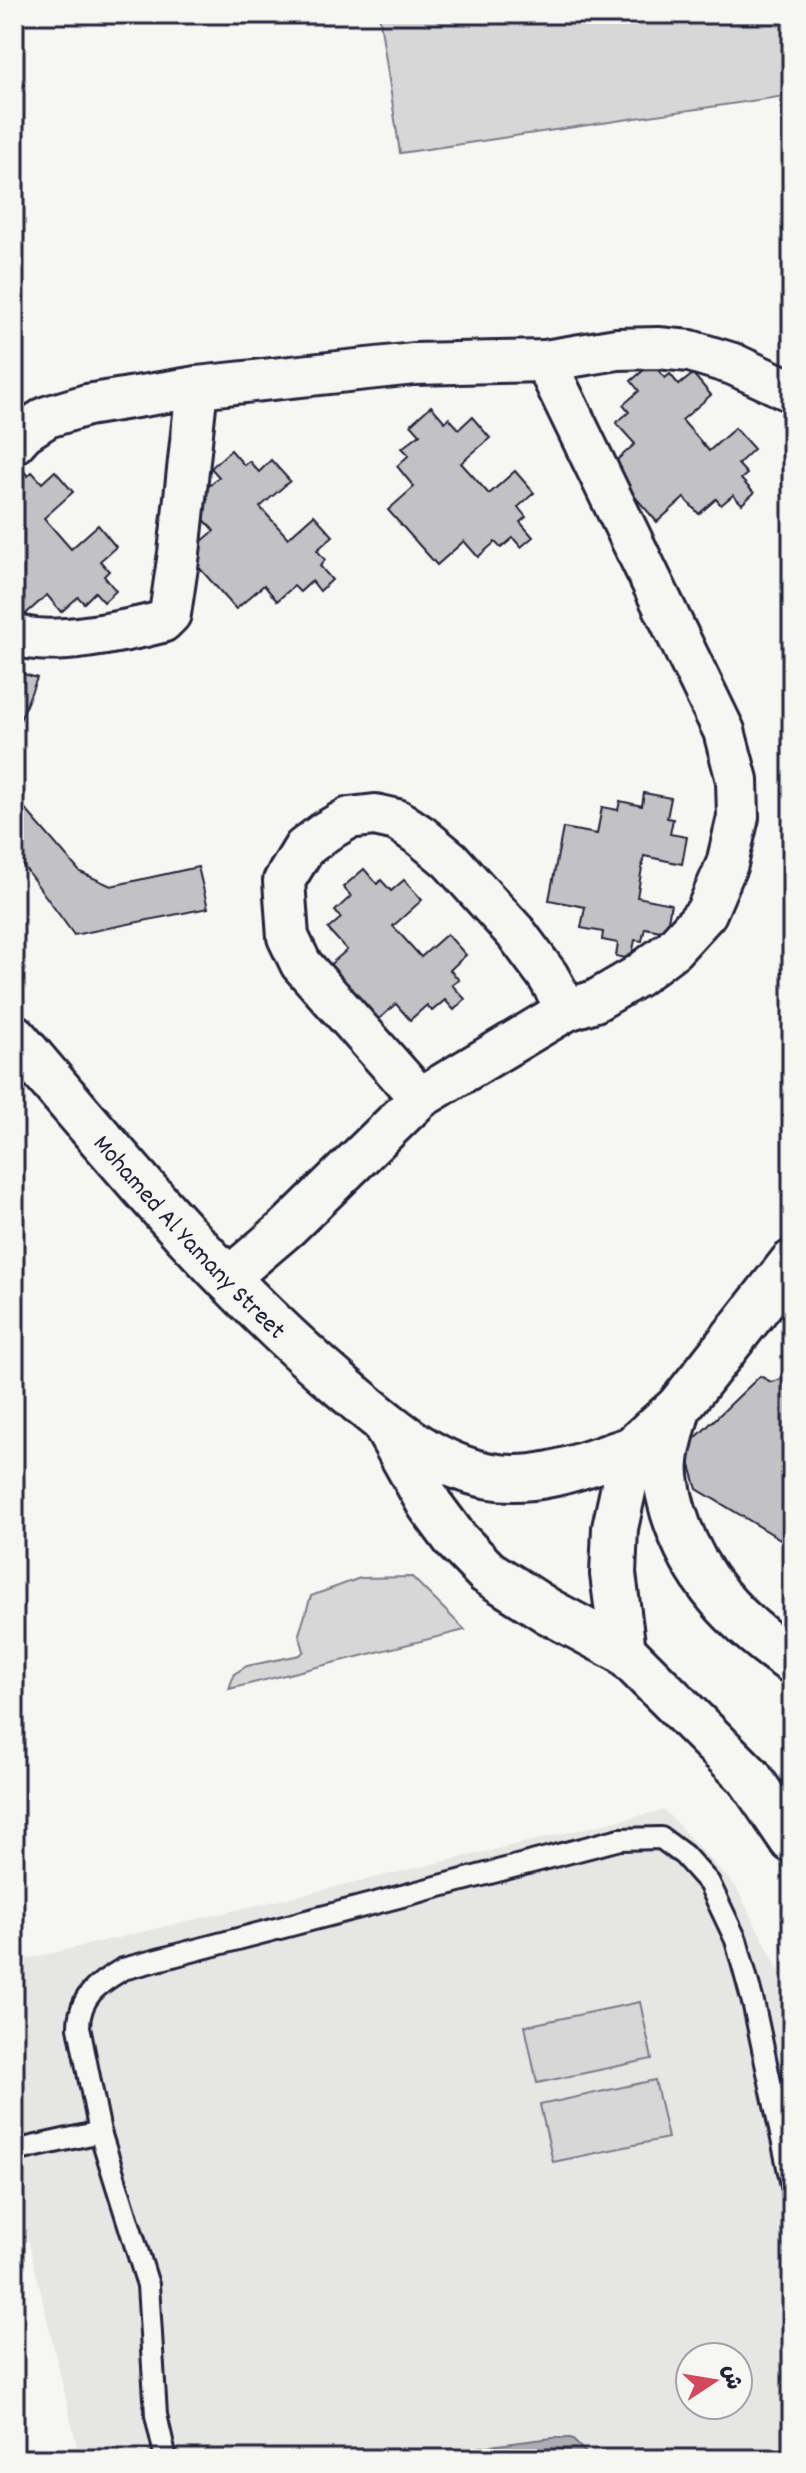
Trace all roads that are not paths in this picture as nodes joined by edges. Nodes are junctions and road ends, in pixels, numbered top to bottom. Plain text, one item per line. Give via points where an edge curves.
1 (545, 361) junction
2 (197, 387) junction
3 (787, 389) dead end
4 (14, 443) edge
5 (14, 633) edge
6 (567, 1010) junction
7 (14, 1037) edge
8 (420, 1098) junction
9 (792, 1263) edge
10 (226, 1280) junction
11 (678, 1408) junction
12 (383, 1421) junction
13 (632, 1449) junction
14 (623, 1651) junction
15 (792, 1661) edge
16 (792, 1840) edge
17 (100, 2132) junction
18 (14, 2151) edge
19 (792, 2186) edge
20 (166, 2459) edge

1 - 2 street via 414,364
1 - 3 street via 617,349 690,351
1 - 6 street via 705,688 737,780 738,817 727,864 706,913 673,949 636,977
2 - 4 street via 47,417
2 - 5 street via 170,614 107,635 38,640
6 - 8 street
6 - 8 street via 516,933 421,836 397,820 375,815 337,825 304,848 284,881 288,937 301,964
7 - 10 main road, Mohamed Al Yamany Street
8 - 10 street
9 - 11 main road
10 - 12 main road, Mohamed Al Yamany Street
11 - 13 main road
11 - 15 main road via 665,1463 669,1496 692,1558 715,1593 755,1635
12 - 13 main road, Mohamed Al Yamany Street via 446,1462 494,1477 561,1472
12 - 14 main road, Mohamed Al Yamany Street via 430,1505 487,1572
13 - 14 main road via 615,1528 613,1574
14 - 16 main road, Mohamed Al Yamany Street via 749,1777
17 - 18 lane
17 - 19 lane via 79,2015 87,1995 123,1969 620,1839 661,1838 709,1883 736,1940
17 - 20 lane via 148,2285 156,2415

